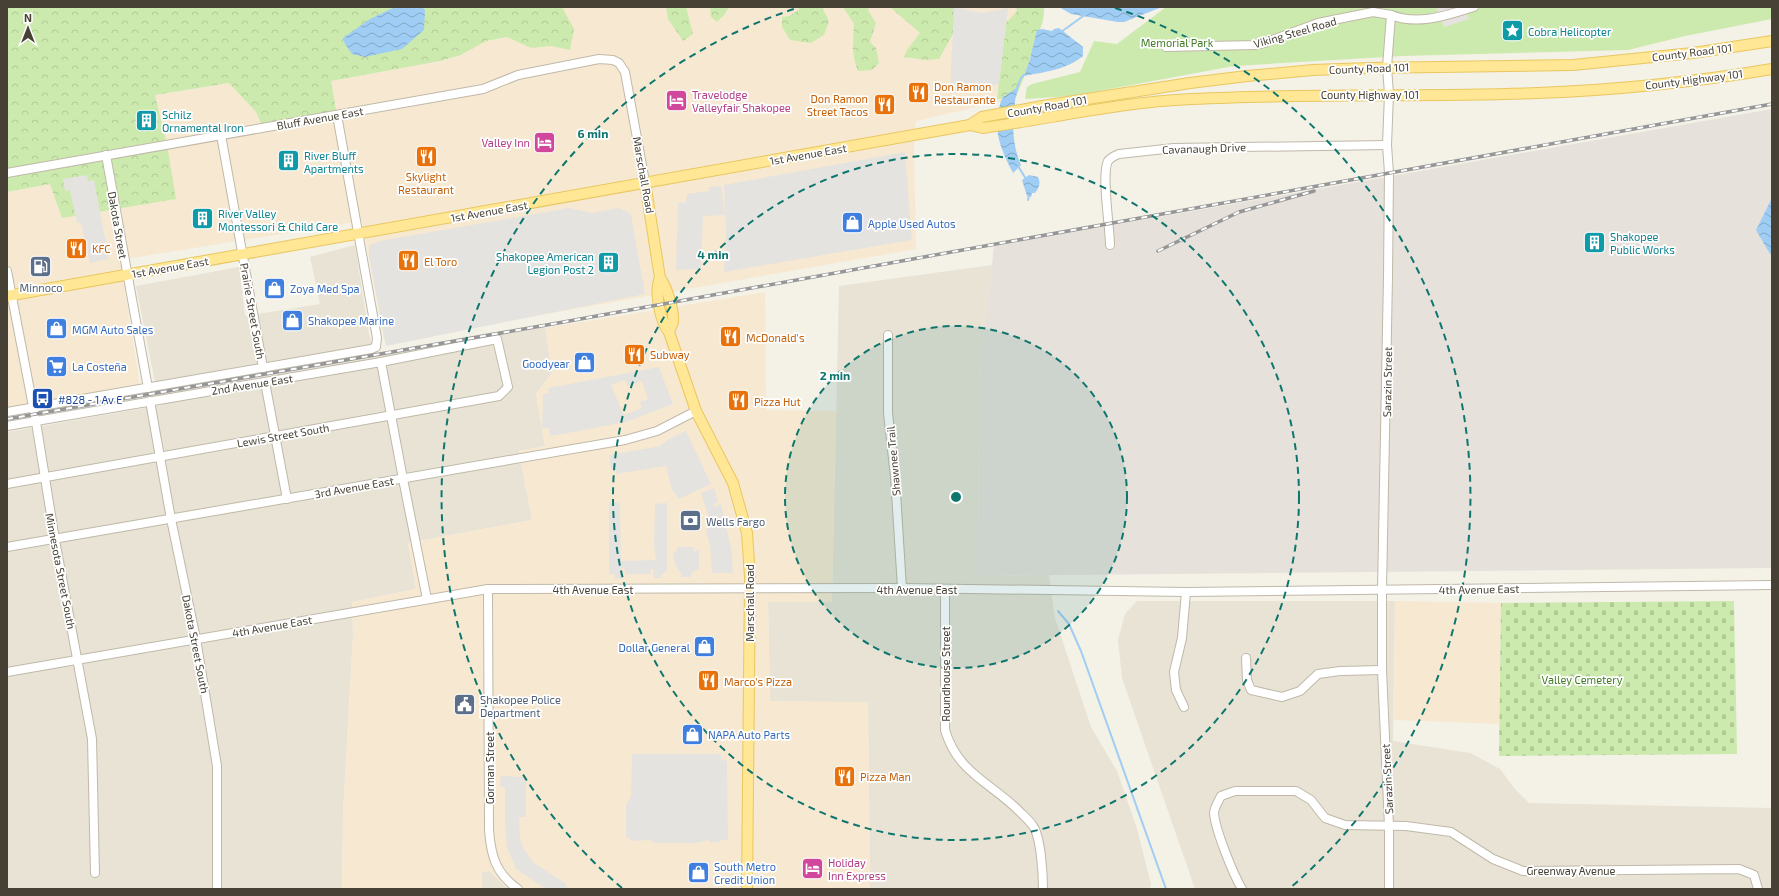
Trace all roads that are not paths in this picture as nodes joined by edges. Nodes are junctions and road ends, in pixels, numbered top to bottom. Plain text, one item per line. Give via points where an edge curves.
1 (1474, 7) edge
2 (1390, 15) junction
3 (1772, 41) edge
4 (1166, 47) dead end
5 (1387, 67) junction
6 (1772, 69) edge
7 (625, 72) joint
8 (1389, 94) junction
9 (337, 115) junction
10 (970, 125) junction
11 (220, 135) junction
12 (1387, 145) junction
13 (106, 155) junction
14 (7, 173) edge
15 (645, 182) junction
16 (358, 234) junction
17 (1110, 245) dead end
18 (243, 254) junction
19 (7, 271) edge
20 (127, 275) junction
21 (9, 295) edge
22 (888, 335) dead end
23 (497, 339) joint
24 (381, 362) junction
25 (263, 368) junction
26 (265, 382) junction
27 (148, 388) junction
28 (150, 401) junction
29 (32, 407) junction
30 (696, 411) junction
31 (7, 412) edge
32 (391, 416) junction
33 (36, 422) junction
34 (7, 426) edge
35 (276, 436) junction
36 (160, 457) junction
37 (44, 477) junction
38 (403, 479) junction
39 (7, 484) edge
40 (287, 499) junction
41 (171, 519) junction
42 (54, 540) junction
43 (7, 547) edge
44 (1772, 585) edge
45 (902, 588) junction
46 (488, 589) junction
47 (749, 589) junction
48 (945, 589) junction
49 (1382, 590) junction
50 (1186, 592) junction
51 (427, 599) junction
52 (196, 639) junction
53 (1246, 658) dead end
54 (79, 660) junction
55 (1382, 670) junction
56 (7, 672) edge
57 (1184, 707) dead end
58 (1389, 826) junction
59 (94, 874) dead end
60 (217, 889) edge
61 (518, 889) edge
62 (747, 889) edge
63 (1043, 889) edge
64 (1242, 889) edge
65 (1389, 889) edge
66 (1758, 889) edge

1 - 2 street, Viking Steel Road via 1427,20 1409,20
2 - 4 street, Viking Steel Road via 1373,12 1318,23 1254,45
2 - 5 street
3 - 5 main road, County Road 101 via 1601,63 1552,66
5 - 8 street
5 - 10 main road, County Road 101 via 1313,70 1190,83 992,115 982,117
6 - 8 main road, County Highway 101 via 1616,89 1536,93
7 - 9 street, Bluff Avenue East via 619,63 613,60 599,59 518,75 482,89
7 - 15 street, Marschall Road
8 - 10 main road, County Highway 101 via 1241,96 1168,100 1099,108 991,127
8 - 12 street, Sarazin Street
9 - 11 street, Bluff Avenue East
9 - 16 street
10 - 15 main road, 1st Avenue East
11 - 13 street, Bluff Avenue East
11 - 18 street, Prairie Street South
12 - 17 street, Cavanaugh Drive via 1182,147 1119,154 1111,157 1106,169
12 - 49 street, Sarazin Street via 1388,270
13 - 14 street, Bluff Avenue East
13 - 20 street, Dakota Street
15 - 16 main road, 1st Avenue East
15 - 30 main road, Marschall Road via 660,278 656,286 663,325 669,332
16 - 18 main road, 1st Avenue East
16 - 25 street, 2nd Avenue East via 377,338 376,347
18 - 20 main road, 1st Avenue East
18 - 25 street, Prairie Street South
19 - 21 street, Minnesota Street South
20 - 21 main road, 1st Avenue East
20 - 27 street, Dakota Street
21 - 29 street, Minnesota Street South
22 - 45 street, Shawnee Trail via 888,414
23 - 24 street, 2nd Avenue East
23 - 32 street, Lewis Street South via 508,387 499,396
24 - 26 street, 2nd Avenue East
24 - 32 street
25 - 27 street, 2nd Avenue East
26 - 28 street, 2nd Avenue East
26 - 35 street
27 - 29 street, 2nd Avenue East
28 - 33 street, 2nd Avenue East
28 - 36 street, Dakota Street South
29 - 31 street, 2nd Avenue East
29 - 33 street, Minnesota Street South
30 - 38 street, 3rd Avenue East via 657,431 625,440
30 - 47 main road, Marschall Road via 733,483 747,533
32 - 35 street, Lewis Street South
32 - 38 street
33 - 34 street, 2nd Avenue East
33 - 37 street, Minnesota Street South
35 - 36 street, Lewis Street South
35 - 40 street
36 - 37 street, Lewis Street South
36 - 41 street, Dakota Street South
37 - 39 street, Lewis Street South
37 - 42 street, Minnesota Street South
38 - 40 street, 3rd Avenue East
38 - 51 street
40 - 41 street, 3rd Avenue East
41 - 42 street, 3rd Avenue East
41 - 52 street, Dakota Street South
42 - 43 street, 3rd Avenue East
42 - 54 street, Minnesota Street South
44 - 49 street, 4th Avenue East
45 - 47 street, 4th Avenue East
45 - 48 street, 4th Avenue East
46 - 47 street, 4th Avenue East
46 - 51 street, 4th Avenue East
46 - 61 street, Gorman Street via 488,830 491,854 499,869
47 - 62 main road, Marschall Road
48 - 50 street, 4th Avenue East
48 - 63 street, Roundhouse Street via 945,730 950,746 963,764 1011,803 1034,826 1043,863
49 - 50 street, 4th Avenue East
49 - 55 street, Sarazin Street
50 - 57 street via 1182,638 1174,672 1176,690
51 - 52 street, 4th Avenue East
52 - 54 street, 4th Avenue East
52 - 60 street, Dakota Street South via 218,766
53 - 55 street via 1247,680 1251,690 1282,697 1300,691 1318,674
54 - 56 street, 4th Avenue East
54 - 59 street, Minnesota Street South via 93,746
55 - 58 street, Sarazin Street
58 - 64 street, Greenway Avenue via 1345,825 1325,818 1311,800 1296,791 1235,791 1221,796 1214,811 1218,833
58 - 65 street, Sarazin Street
58 - 66 street, Greenway Avenue via 1451,832 1493,859 1523,871 1739,869 1754,875

